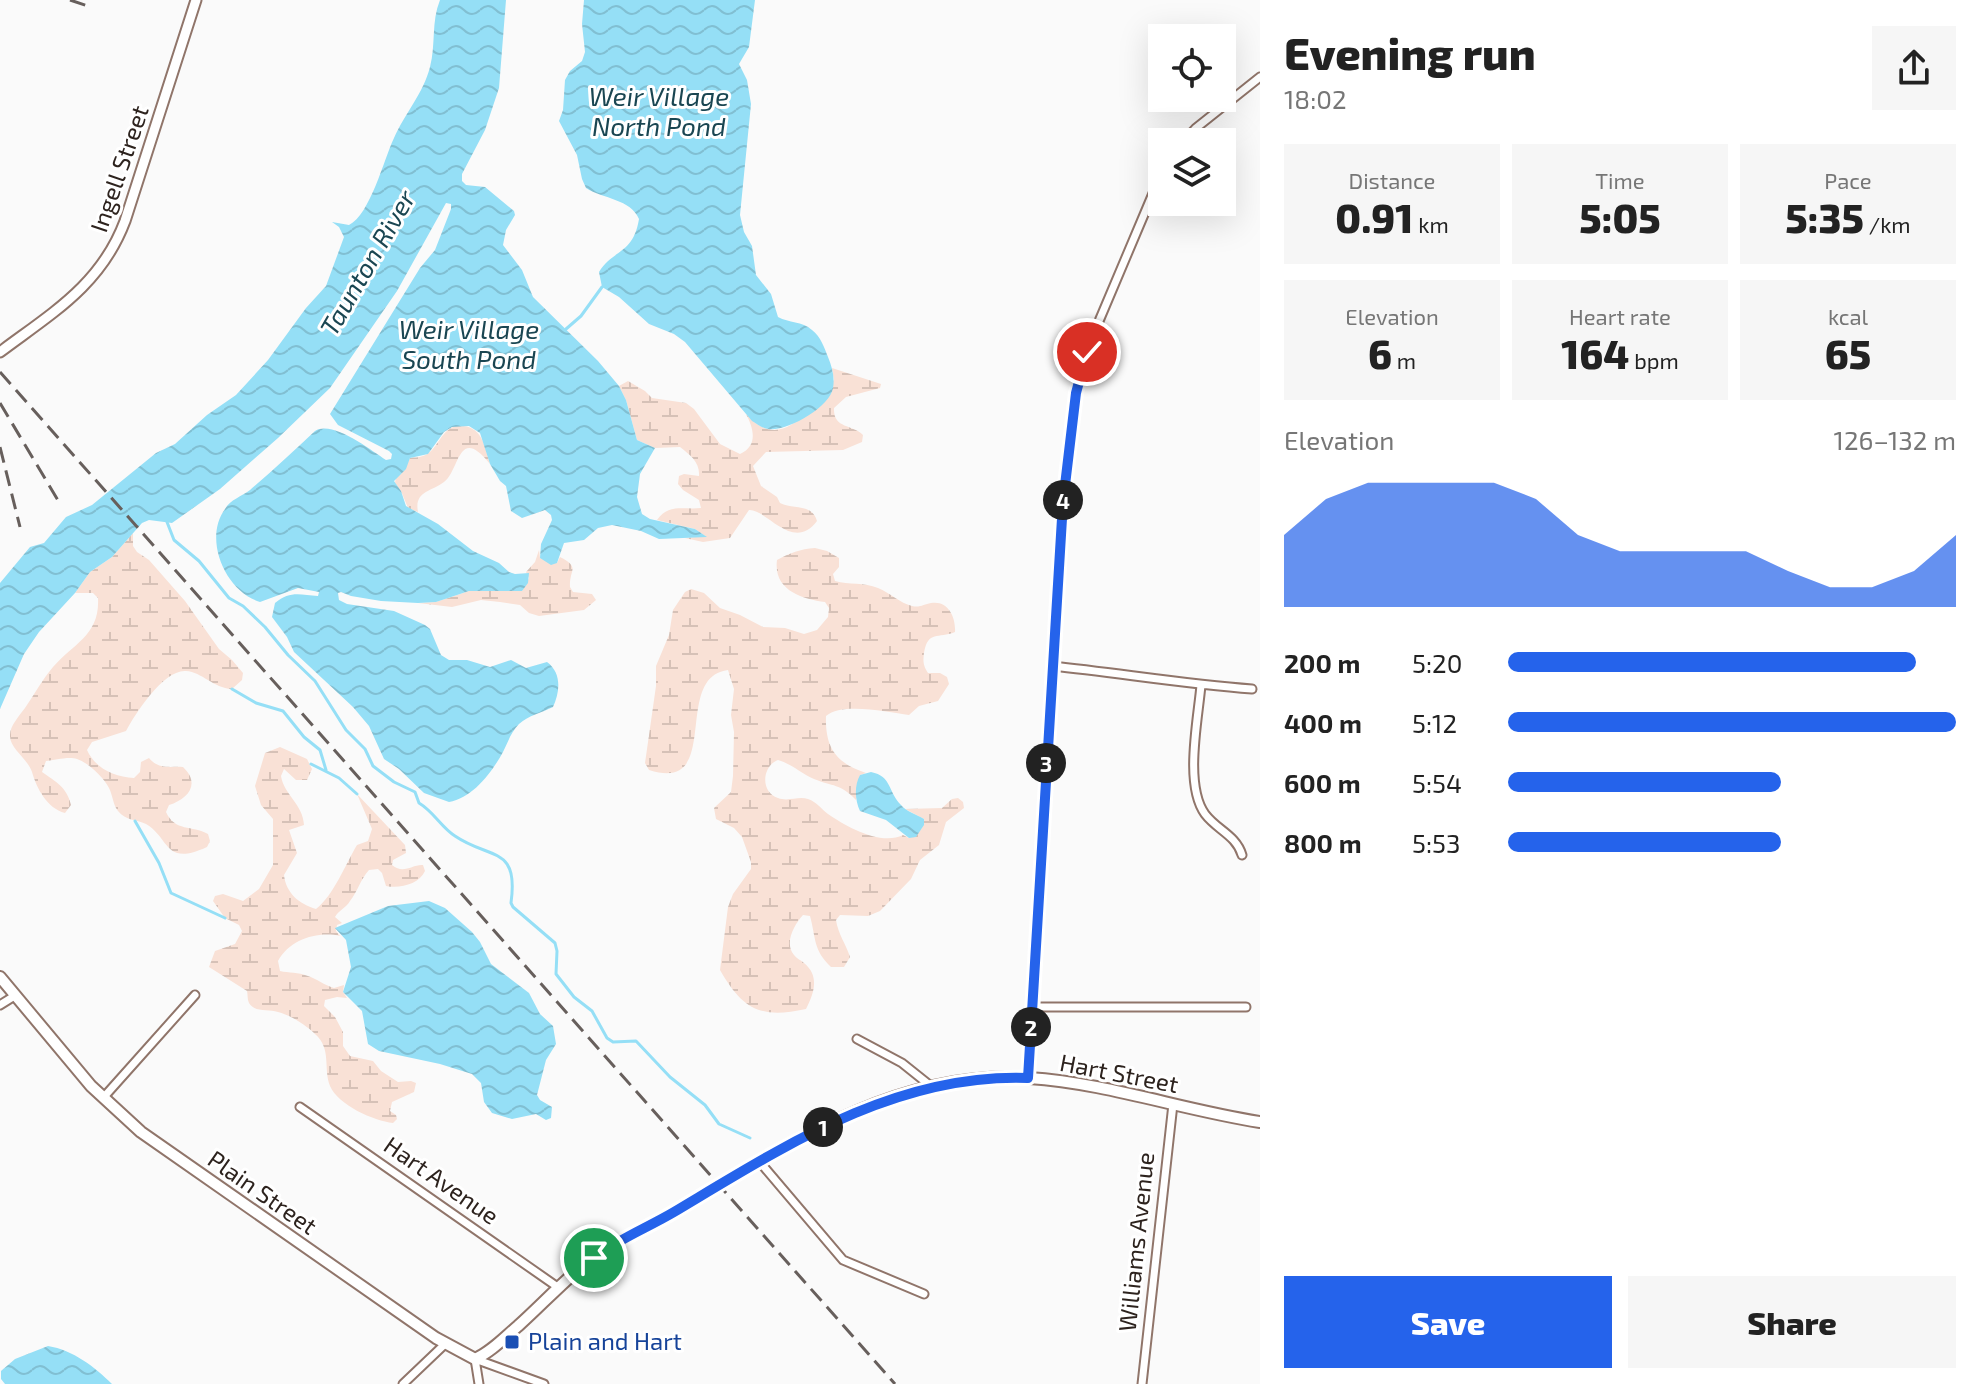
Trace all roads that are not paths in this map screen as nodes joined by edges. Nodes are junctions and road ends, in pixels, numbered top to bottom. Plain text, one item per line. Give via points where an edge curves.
1 (196, 0) edge
2 (1260, 77) edge
3 (1196, 128) edge
4 (1148, 205) edge
5 (0, 352) edge
6 (1052, 666) junction
7 (1201, 685) junction
8 (1252, 689) dead end
9 (1242, 855) dead end
10 (0, 977) edge
11 (16, 995) junction
12 (195, 995) dead end
13 (0, 1005) edge
14 (1032, 1007) junction
15 (1246, 1007) dead end
16 (857, 1039) dead end
17 (1028, 1078) junction
18 (932, 1087) junction
19 (103, 1098) junction
20 (1173, 1104) junction
21 (300, 1107) dead end
22 (1260, 1122) edge
23 (759, 1161) junction
24 (559, 1288) junction
25 (924, 1294) dead end
26 (445, 1344) junction
27 (475, 1359) junction
28 (403, 1384) edge
29 (479, 1384) edge
30 (544, 1384) edge
31 (1142, 1384) edge

1 - 5 street, Ingell Street via 116,244 78,294
2 - 3 street
4 - 6 street via 1079,377 1063,502
6 - 7 street
6 - 14 street
7 - 8 street
7 - 9 street via 1195,792 1206,814 1234,839
10 - 11 main road, Plain Street
11 - 13 street
11 - 19 main road, Plain Street
12 - 19 street
14 - 15 street
14 - 17 street
16 - 18 street via 902,1063
17 - 18 main road, Hart Street via 982,1078
17 - 20 main road, Hart Street
18 - 23 main road, Hart Street via 862,1109
19 - 26 main road, Plain Street via 160,1147
20 - 22 main road, Hart Street
20 - 31 street, Williams Avenue
21 - 24 street, Hart Avenue
23 - 24 main road, Hart Street via 609,1248
23 - 25 street via 843,1260
24 - 27 main road, Hart Street
26 - 27 main road, Plain Street
26 - 28 street
27 - 29 street
27 - 30 street, Plain Street

